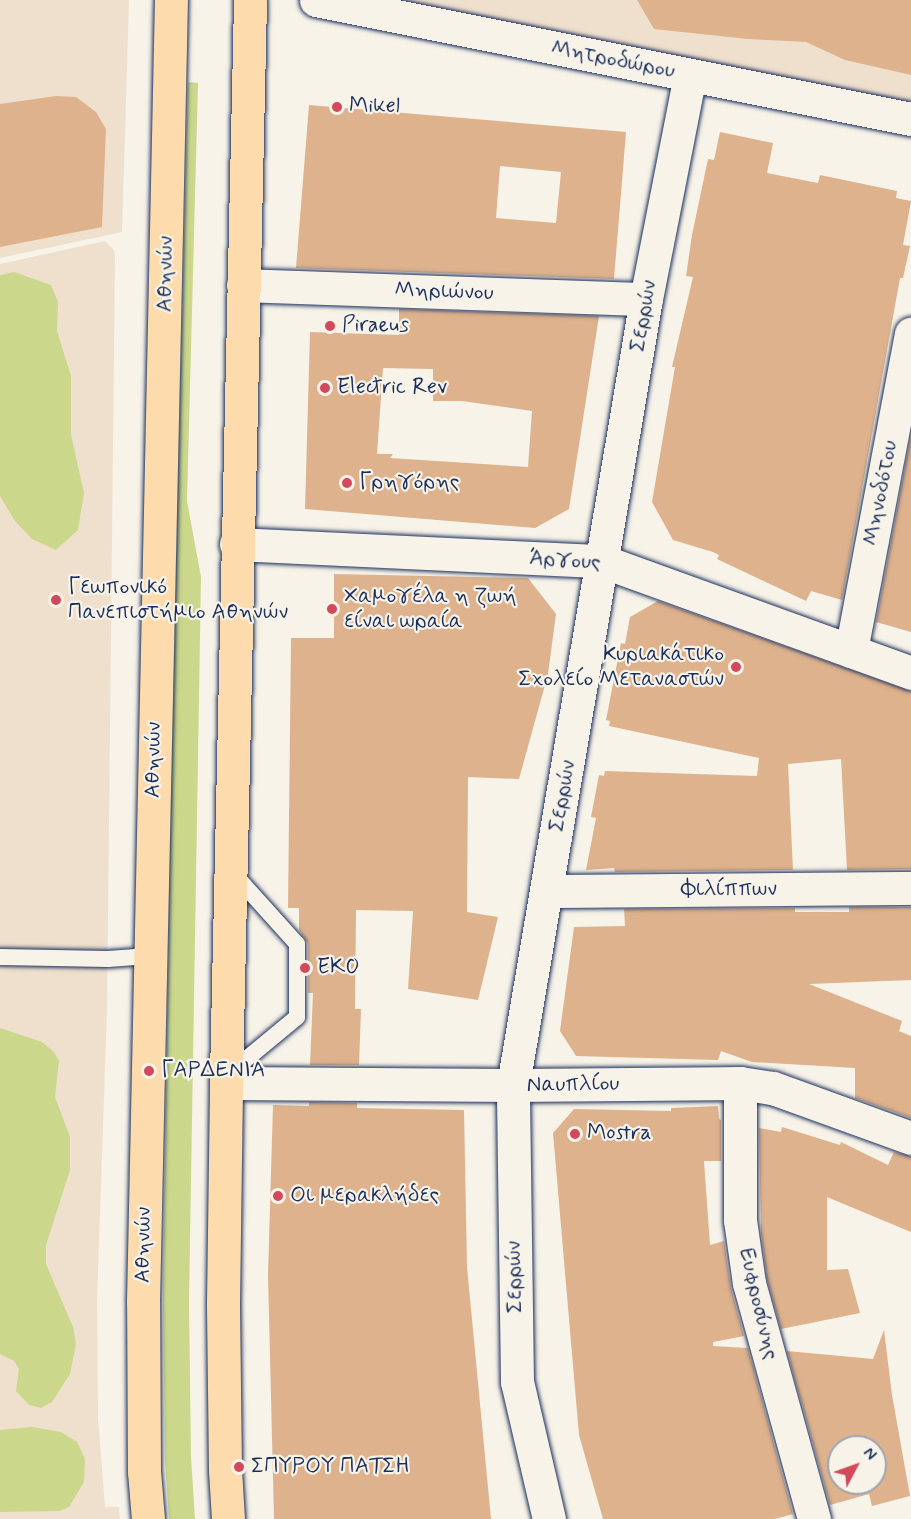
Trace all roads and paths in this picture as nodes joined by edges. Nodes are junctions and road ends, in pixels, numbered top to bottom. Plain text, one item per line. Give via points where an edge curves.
1 (171, 0) edge
2 (250, 0) edge
3 (316, 0) edge
4 (690, 75) junction
5 (911, 119) edge
6 (243, 285) junction
7 (646, 299) junction
8 (911, 334) edge
9 (236, 544) junction
10 (602, 561) junction
11 (851, 651) junction
12 (911, 673) edge
13 (229, 870) junction
14 (911, 888) edge
15 (547, 891) junction
16 (149, 956) junction
17 (0, 957) edge
18 (226, 1079) junction
19 (740, 1083) junction
20 (513, 1085) junction
21 (911, 1138) edge
22 (148, 1519) edge
23 (228, 1519) edge
24 (549, 1519) edge
25 (814, 1519) edge

1 - 16 highway, Αθηνών
2 - 6 highway
3 - 4 street, Μητροδώρου
4 - 5 street, Μητροδώρου
4 - 7 street, Σερρών
6 - 7 street, Μηριώνου
6 - 9 highway
7 - 10 street, Σερρών
8 - 11 street, Μηνοδότου
9 - 10 street, Άργους
9 - 13 highway
10 - 11 street, Άργους
10 - 15 street, Σερρών
11 - 12 street, Άργους
13 - 18 highway
13 - 18 lane via 297,944 297,1017
14 - 15 street, Φιλίππων
15 - 20 street, Σερρών
16 - 17 lane
16 - 22 highway, Αθηνών via 143,1302
18 - 20 street, Ναυπλίου
18 - 23 highway via 223,1304
19 - 20 street, Ναυπλίου
19 - 21 street, Ναυπλίου via 773,1088
19 - 25 street, Ευφροσύνης via 740,1220 749,1283
20 - 24 street, Σερρών via 516,1382

